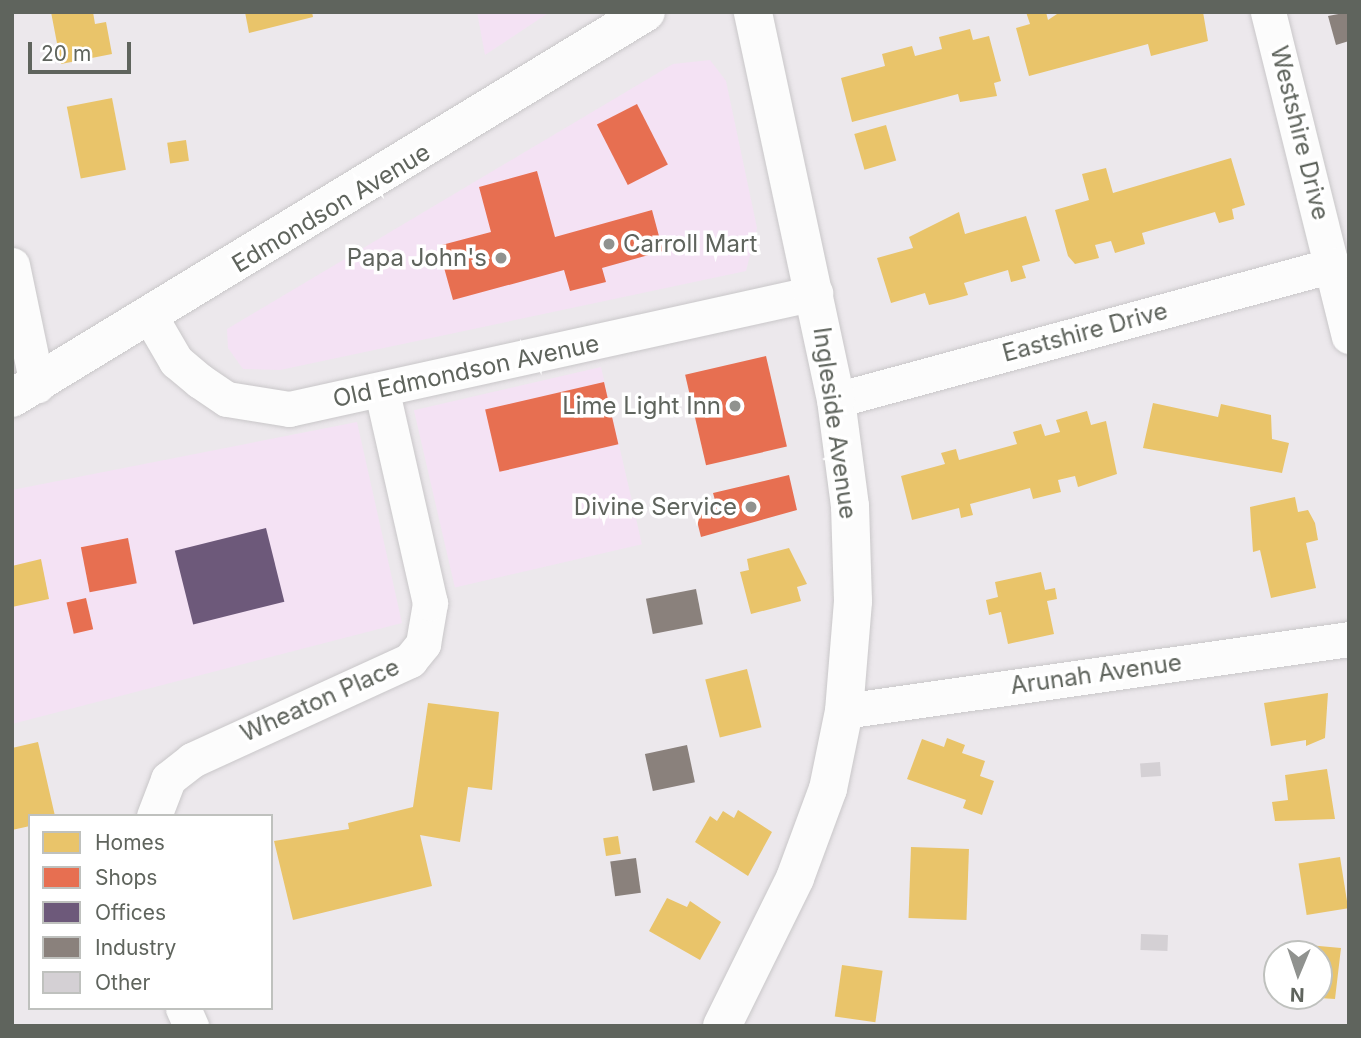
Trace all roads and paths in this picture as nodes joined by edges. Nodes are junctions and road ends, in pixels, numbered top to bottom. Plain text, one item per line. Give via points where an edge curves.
1 (646, 12) edge
2 (752, 12) edge
3 (1268, 12) edge
4 (12, 265) edge
5 (1334, 265) junction
6 (815, 293) junction
7 (151, 318) junction
8 (1349, 336) edge
9 (24, 391) edge
10 (382, 391) junction
11 (836, 400) junction
12 (1349, 639) edge
13 (844, 711) junction
14 (155, 814) edge
15 (184, 1010) edge
16 (191, 1026) edge
17 (722, 1026) edge

1 - 7 main road, Edmondson Avenue
2 - 6 main road, Ingleside Avenue
3 - 5 street, Westshire Drive
4 - 9 street
5 - 8 street, Westshire Drive
5 - 11 street, Eastshire Drive
6 - 10 street, Old Edmondson Avenue
6 - 11 main road, Ingleside Avenue
7 - 9 main road, Edmondson Avenue
7 - 10 street, Old Edmondson Avenue via 176,360 227,399 289,409
10 - 14 street, Wheaton Place via 430,603 431,629 423,644 410,660 192,760 168,779
11 - 13 main road, Ingleside Avenue via 850,506 853,601
12 - 13 street, Arunah Avenue
13 - 17 main road, Ingleside Avenue via 828,789 795,878
15 - 16 street

